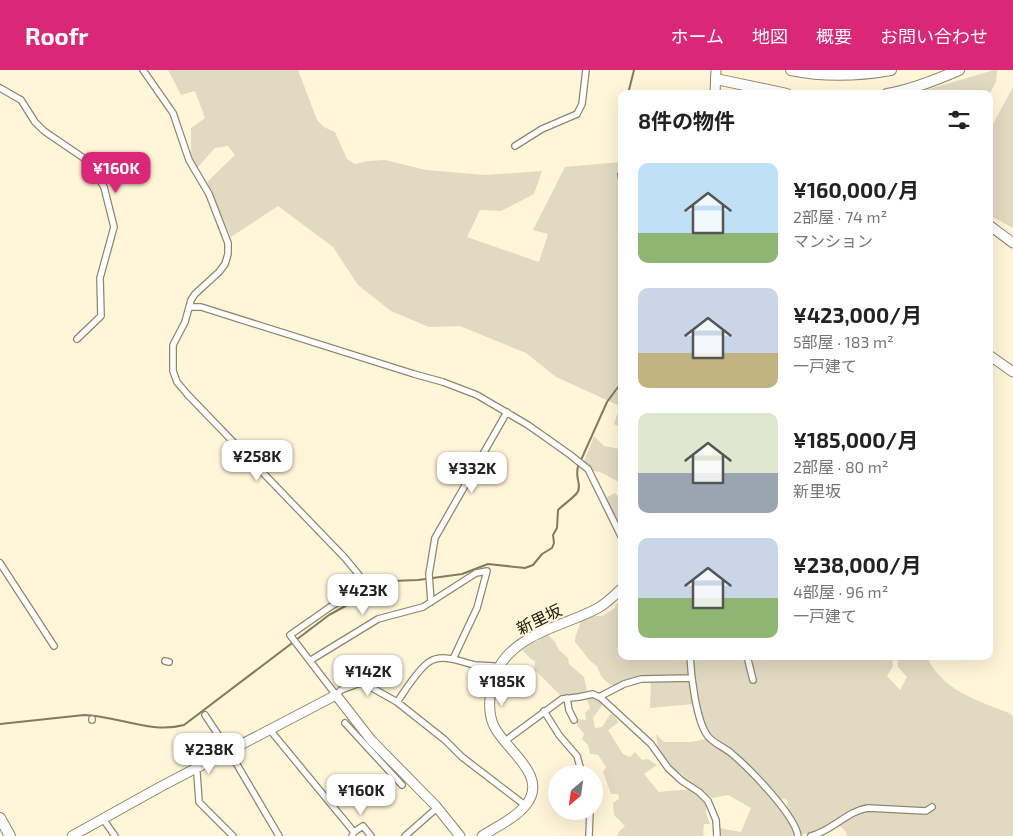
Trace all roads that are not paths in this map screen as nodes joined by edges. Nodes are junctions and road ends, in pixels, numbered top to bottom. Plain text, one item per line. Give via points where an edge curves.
1 (143, 70) edge
2 (586, 70) edge
3 (791, 70) edge
4 (891, 70) edge
5 (959, 70) edge
6 (716, 74) edge
7 (0, 88) edge
8 (715, 90) edge
9 (773, 90) edge
10 (903, 90) edge
11 (515, 146) dead end
12 (993, 228) edge
13 (1013, 243) edge
14 (189, 307) junction
15 (78, 339) dead end
16 (993, 358) edge
17 (1013, 372) edge
18 (507, 412) junction
19 (618, 530) edge
20 (0, 563) edge
21 (618, 591) edge
22 (431, 602) junction
23 (54, 646) dead end
24 (453, 659) junction
25 (311, 660) junction
26 (690, 660) edge
27 (747, 660) edge
28 (499, 667) junction
29 (692, 678) junction
30 (753, 680) dead end
31 (336, 695) junction
32 (599, 697) junction
33 (567, 698) junction
34 (397, 702) junction
35 (544, 711) junction
36 (206, 715) dead end
37 (574, 720) dead end
38 (345, 723) dead end
39 (270, 730) junction
40 (504, 741) junction
41 (229, 751) junction
42 (391, 760) junction
43 (580, 765) edge
44 (194, 769) junction
45 (388, 771) junction
46 (402, 785) dead end
47 (526, 806) junction
48 (438, 807) junction
49 (932, 807) dead end
50 (0, 818) edge
51 (103, 819) junction
52 (590, 820) edge
53 (412, 829) junction
54 (353, 834) edge
55 (10, 836) edge
56 (72, 836) edge
57 (115, 836) edge
58 (233, 836) edge
59 (279, 836) edge
60 (371, 836) edge
61 (405, 836) edge
62 (416, 836) edge
63 (460, 836) edge
64 (482, 836) edge
65 (589, 836) edge
66 (717, 836) edge
67 (798, 836) edge
68 (811, 836) edge

1 - 14 street via 173,113 189,160 210,194 226,237 225,264 195,294
2 - 11 street via 582,104 577,114 542,129
3 - 4 highway via 850,76
5 - 10 highway
6 - 8 street
6 - 9 highway
7 - 15 street via 21,100 44,131 88,161 104,187 114,227 100,278 101,316
12 - 13 street
14 - 18 street via 201,307 443,382 477,395
14 - 25 street via 172,350 173,371 182,388 359,575 360,586 355,592 290,635
16 - 17 street
18 - 19 street via 588,469
18 - 22 street via 435,538 429,574
20 - 23 street
21 - 28 street, 新里坂 via 599,607 523,642
22 - 24 street via 476,573 488,572 478,608
22 - 25 street via 378,619
24 - 28 street
24 - 34 street via 428,662
25 - 31 street
26 - 29 street
27 - 30 street
28 - 40 street, 新里坂 via 492,689 491,716
29 - 32 street via 641,679
29 - 67 street via 708,737 751,770 797,828
31 - 34 street via 360,683
31 - 39 street
31 - 42 street
32 - 33 street via 593,694
32 - 66 street via 651,744 682,782 700,792 708,801 716,820
33 - 35 street
33 - 37 street
34 - 47 street
35 - 40 street
35 - 43 street via 577,756
36 - 41 street
38 - 45 street
39 - 41 street
39 - 54 street
40 - 47 street, 新里坂 via 532,777 533,791
41 - 44 street
41 - 59 street
42 - 45 street
42 - 48 street
44 - 51 street
44 - 58 street via 200,802
45 - 46 street
47 - 64 street
48 - 53 street
48 - 63 street
49 - 68 street via 926,812 860,809 831,828
50 - 55 highway
51 - 56 street
51 - 57 street
52 - 65 street
53 - 61 street
53 - 62 street
54 - 60 street via 363,826

